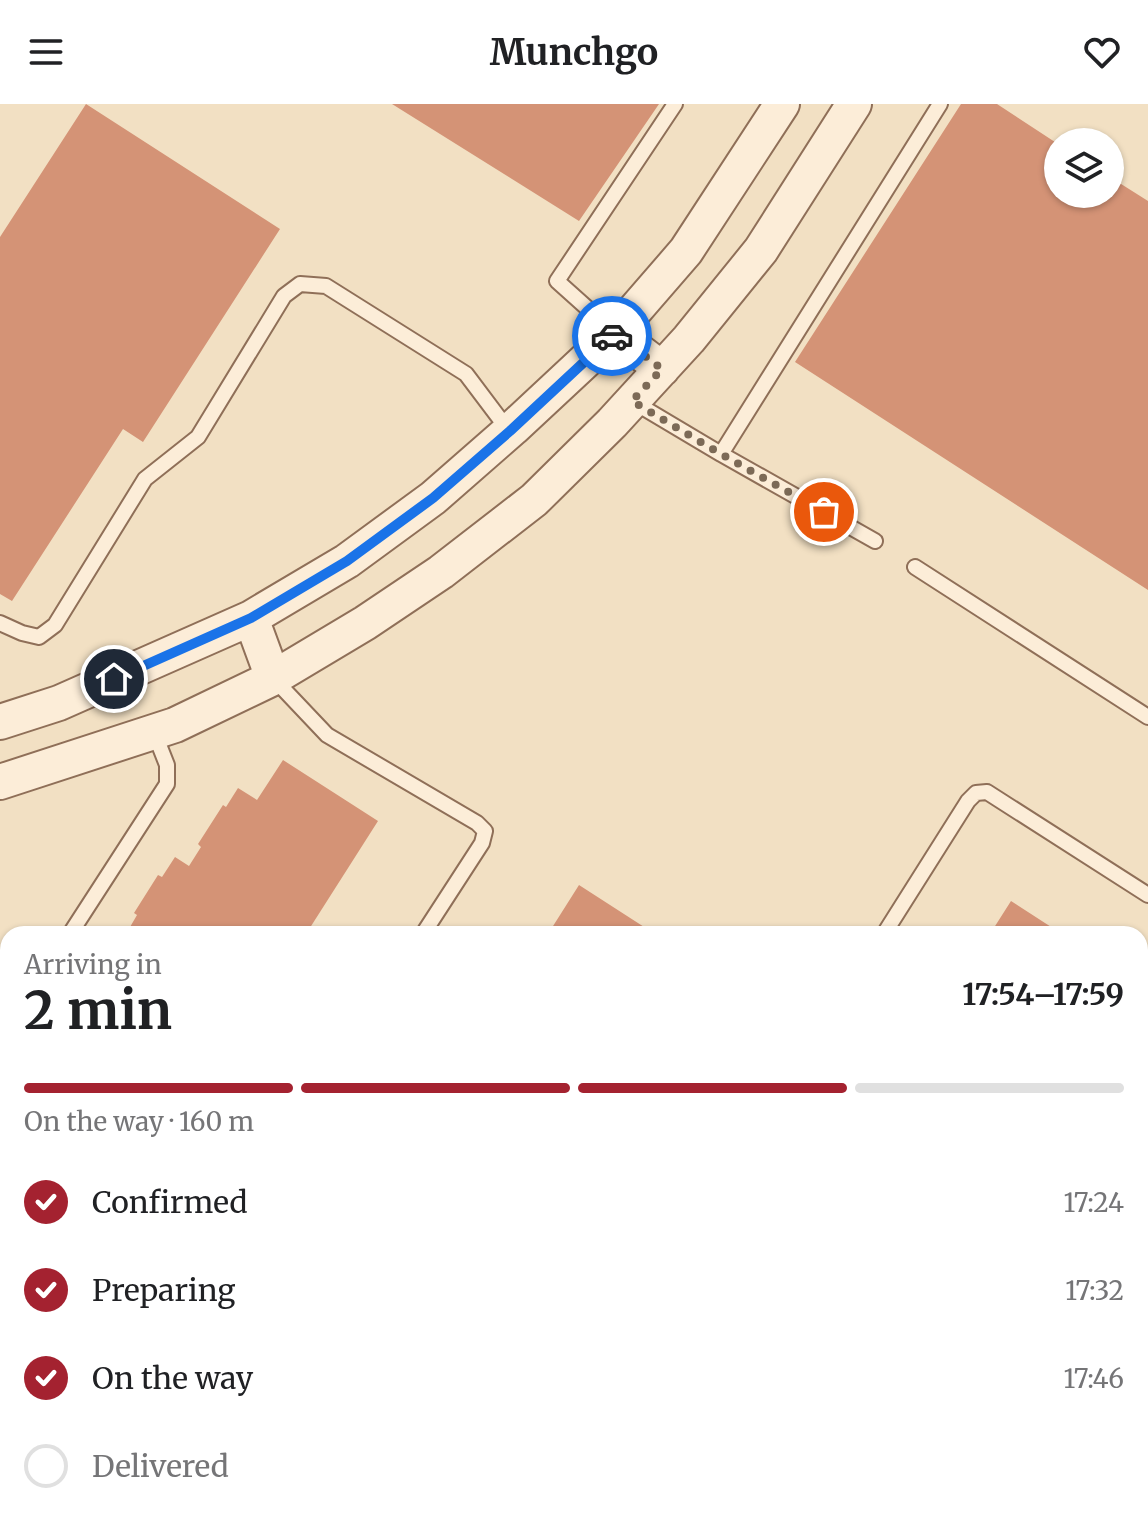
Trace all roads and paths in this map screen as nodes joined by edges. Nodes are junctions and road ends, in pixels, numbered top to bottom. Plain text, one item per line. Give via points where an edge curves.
1 (675, 104) edge
2 (782, 104) edge
3 (854, 104) edge
4 (940, 104) edge
5 (615, 333) junction
6 (662, 369) junction
7 (632, 401) junction
8 (510, 431) junction
9 (721, 454) junction
10 (875, 541) dead end
11 (915, 567) dead end
12 (251, 618) junction
13 (0, 623) edge
14 (273, 678) junction
15 (1148, 717) edge
16 (0, 722) edge
17 (154, 732) junction
18 (0, 782) edge
19 (1148, 895) edge
20 (75, 926) edge
21 (428, 926) edge
22 (889, 926) edge

1 - 5 lane via 557,281
2 - 5 street via 686,251
3 - 6 street via 761,250
4 - 9 lane
5 - 6 street
5 - 8 street
6 - 7 street
7 - 9 lane
7 - 14 street via 534,500 441,572
8 - 12 street via 433,498 347,561
8 - 13 lane via 466,374 326,286 300,284 284,296 198,437 145,479 55,625 39,637
9 - 10 lane
11 - 15 lane
12 - 14 street
12 - 16 street via 59,703
14 - 17 street
14 - 21 lane via 327,735 485,831
17 - 18 street
17 - 20 lane via 167,765 167,784
19 - 22 lane via 987,792 976,793

